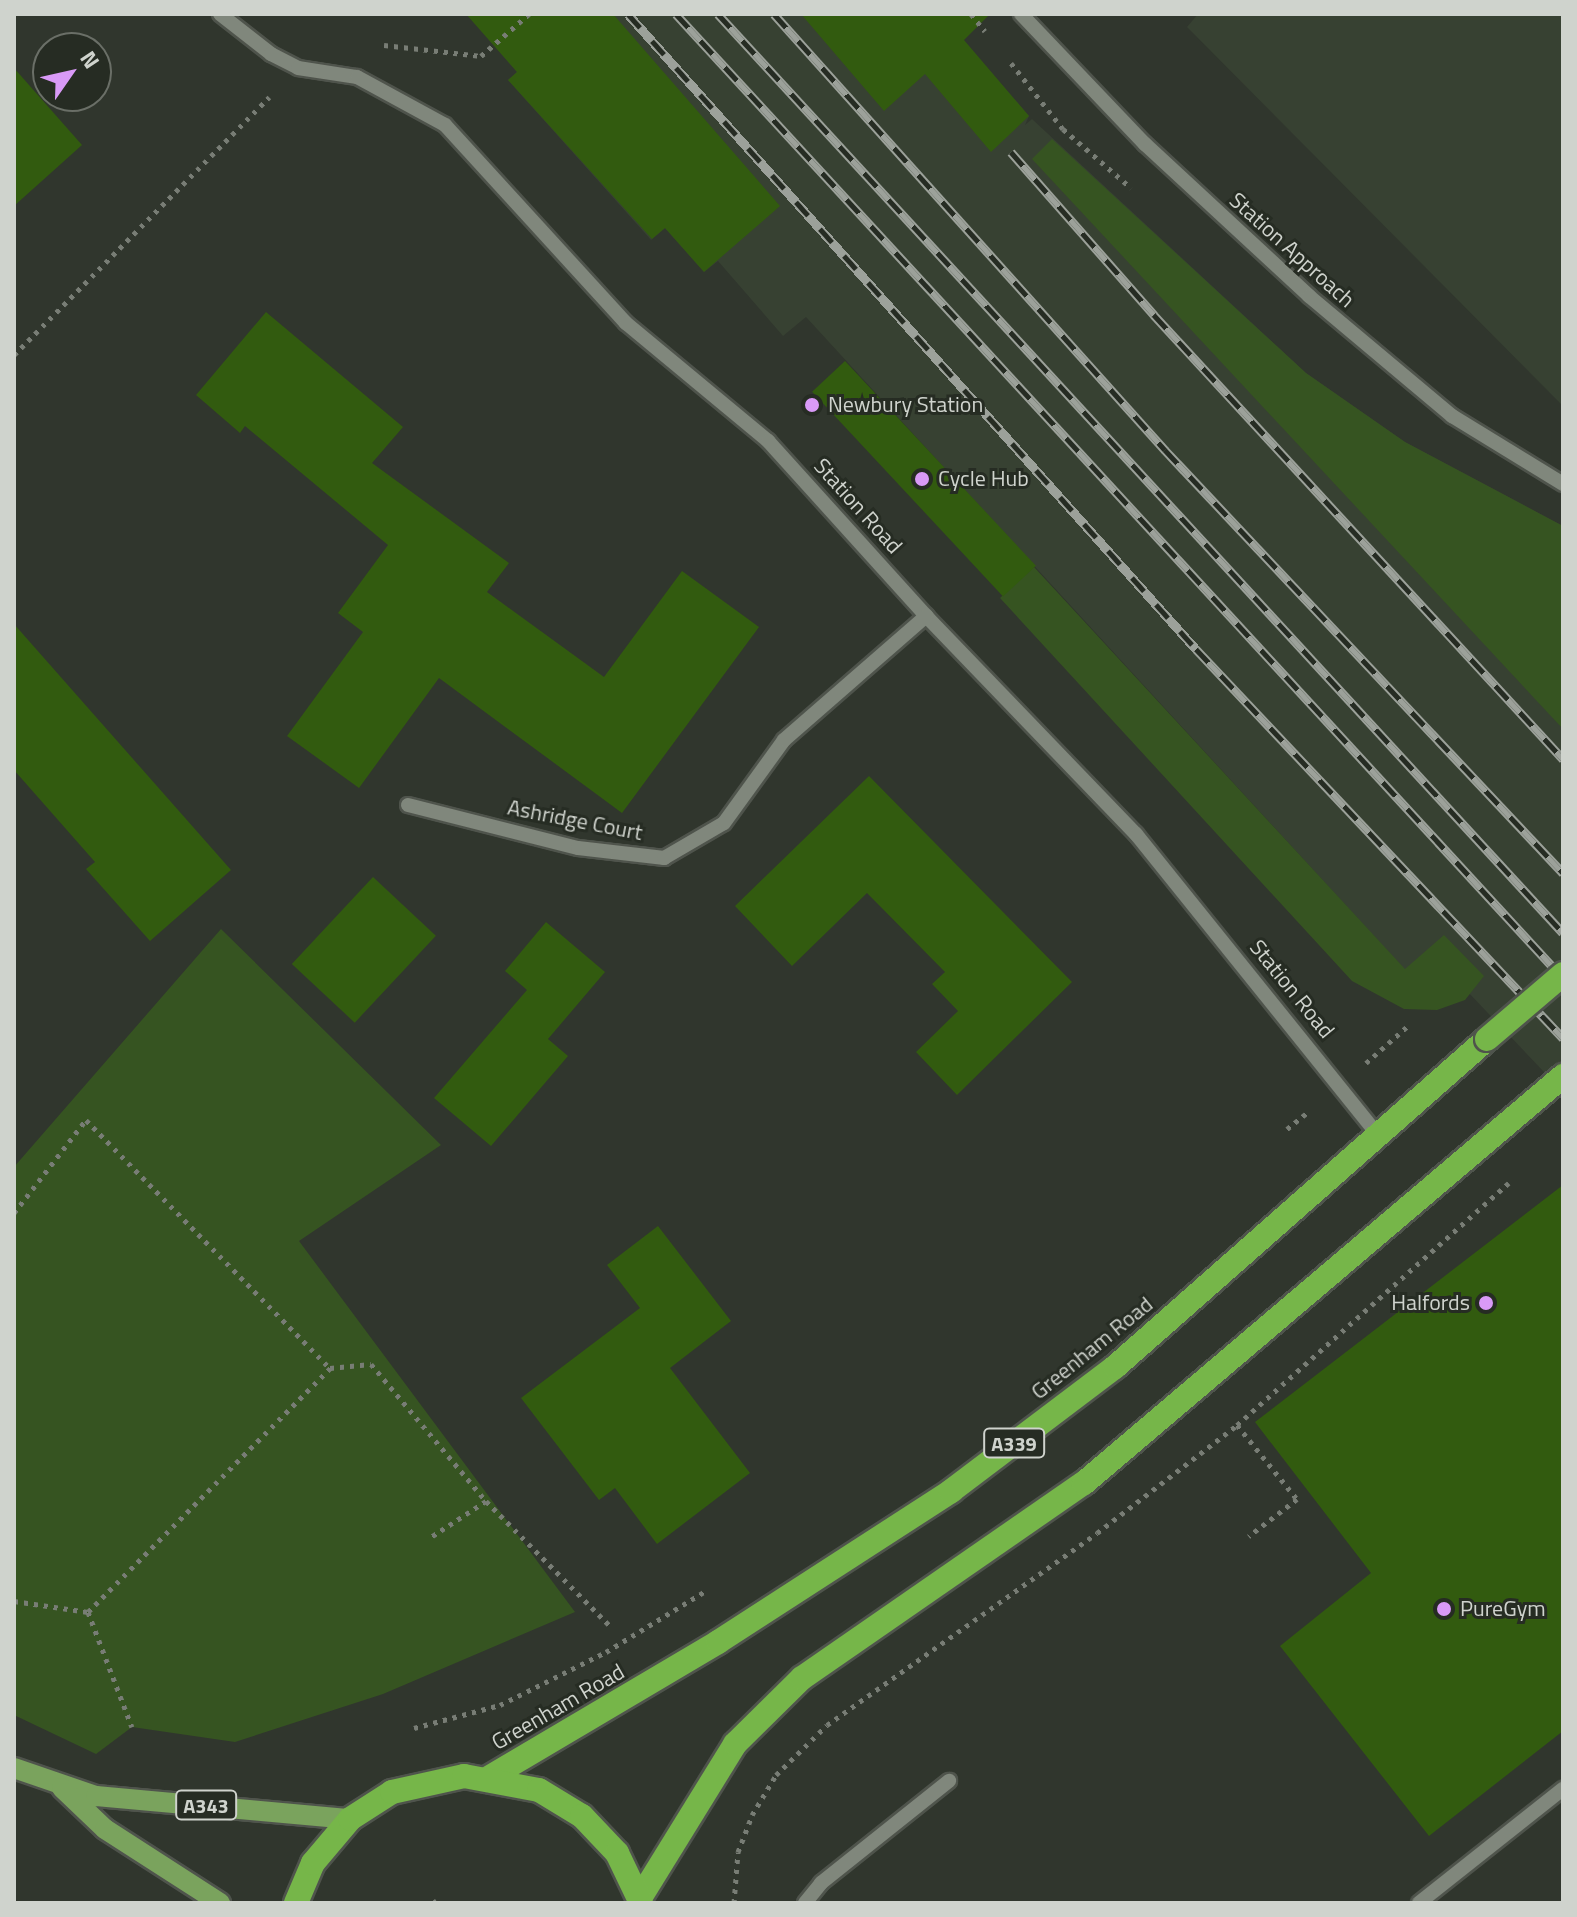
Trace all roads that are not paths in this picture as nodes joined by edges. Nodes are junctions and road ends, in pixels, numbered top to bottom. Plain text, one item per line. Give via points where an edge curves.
1 (220, 14) edge
2 (1021, 14) edge
3 (1563, 484) edge
4 (926, 616) junction
5 (408, 805) dead end
6 (1563, 974) edge
7 (1563, 1076) edge
8 (1379, 1136) junction
9 (14, 1768) edge
10 (490, 1777) junction
11 (949, 1781) dead end
12 (62, 1788) junction
13 (1563, 1789) edge
14 (350, 1819) junction
15 (640, 1900) edge
16 (806, 1902) edge
17 (220, 1903) edge
18 (296, 1903) edge
19 (1419, 1903) edge

1 - 4 street, Station Road via 298,68 357,77 445,125 626,323 768,441
2 - 3 street, Station Approach via 1145,144 1319,305 1452,416
4 - 5 street, Ashridge Court via 784,740 724,823 664,858 578,848
4 - 8 street, Station Road via 1136,834
6 - 8 highway, Greenham Road / A339, bridge
7 - 15 highway via 1084,1483 802,1678 735,1744
8 - 10 highway, Greenham Road / A339 via 1115,1367 951,1491 718,1642
9 - 12 main road, A343
10 - 14 highway via 416,1784
10 - 15 highway via 539,1790 582,1816 617,1853
11 - 16 street via 821,1883
12 - 14 main road, A343
12 - 17 main road, A343 via 105,1829
13 - 19 street
14 - 18 highway via 313,1863

